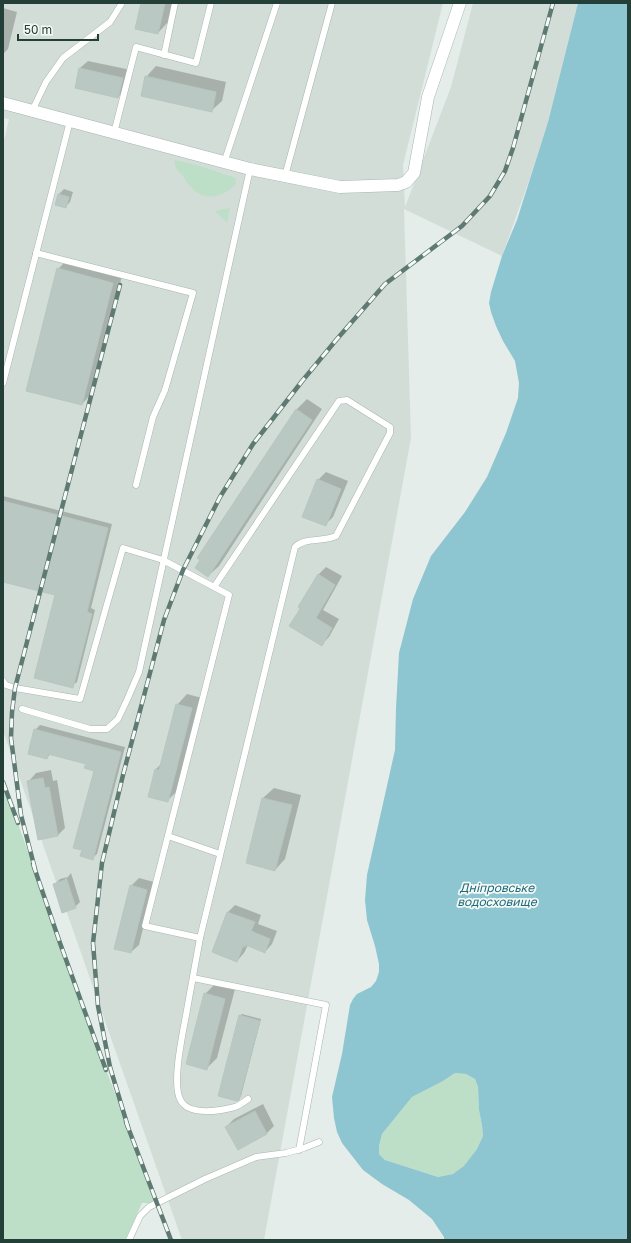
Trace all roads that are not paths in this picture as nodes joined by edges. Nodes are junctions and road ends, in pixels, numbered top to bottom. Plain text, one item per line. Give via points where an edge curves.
1 (122, 3) edge
2 (175, 3) edge
3 (211, 3) edge
4 (277, 3) edge
5 (332, 3) edge
6 (460, 3) edge
7 (164, 55) junction
8 (3, 103) edge
9 (32, 111) junction
10 (70, 121) junction
11 (114, 133) junction
12 (224, 163) junction
13 (250, 169) junction
14 (285, 176) junction
15 (36, 253) junction
16 (3, 383) edge
17 (136, 484) dead end
18 (163, 560) junction
19 (214, 587) junction
20 (3, 681) edge
21 (22, 709) dead end
22 (168, 836) junction
23 (220, 854) junction
24 (200, 938) junction
25 (193, 978) junction
26 (248, 1099) dead end
27 (319, 1142) dead end
28 (299, 1150) junction
29 (129, 1240) edge

1 - 9 lane via 110,22 63,58 46,82
2 - 7 lane
3 - 7 lane via 196,63
4 - 12 lane
5 - 14 lane
6 - 14 street via 428,97 414,173 406,182 398,185 340,187
7 - 11 lane via 136,47
8 - 9 street
9 - 10 street
10 - 11 street
10 - 15 lane
11 - 12 street
12 - 13 street
13 - 14 street
13 - 18 lane
15 - 16 lane
15 - 17 lane via 193,293 165,390 153,417
18 - 19 lane
18 - 20 lane via 123,548 80,699 16,688 6,685
18 - 21 lane via 139,672 118,719 106,729 90,729
19 - 22 lane via 229,594
19 - 23 lane via 339,401 347,400 390,427 390,433 336,536 331,539 298,543 294,547
22 - 23 lane
22 - 24 lane via 145,926
23 - 24 lane
24 - 25 lane
25 - 26 lane via 178,1060 177,1088 180,1101 189,1108 212,1112 236,1106
25 - 28 lane via 326,1005
27 - 28 lane
28 - 29 lane via 256,1156 149,1207 140,1216

